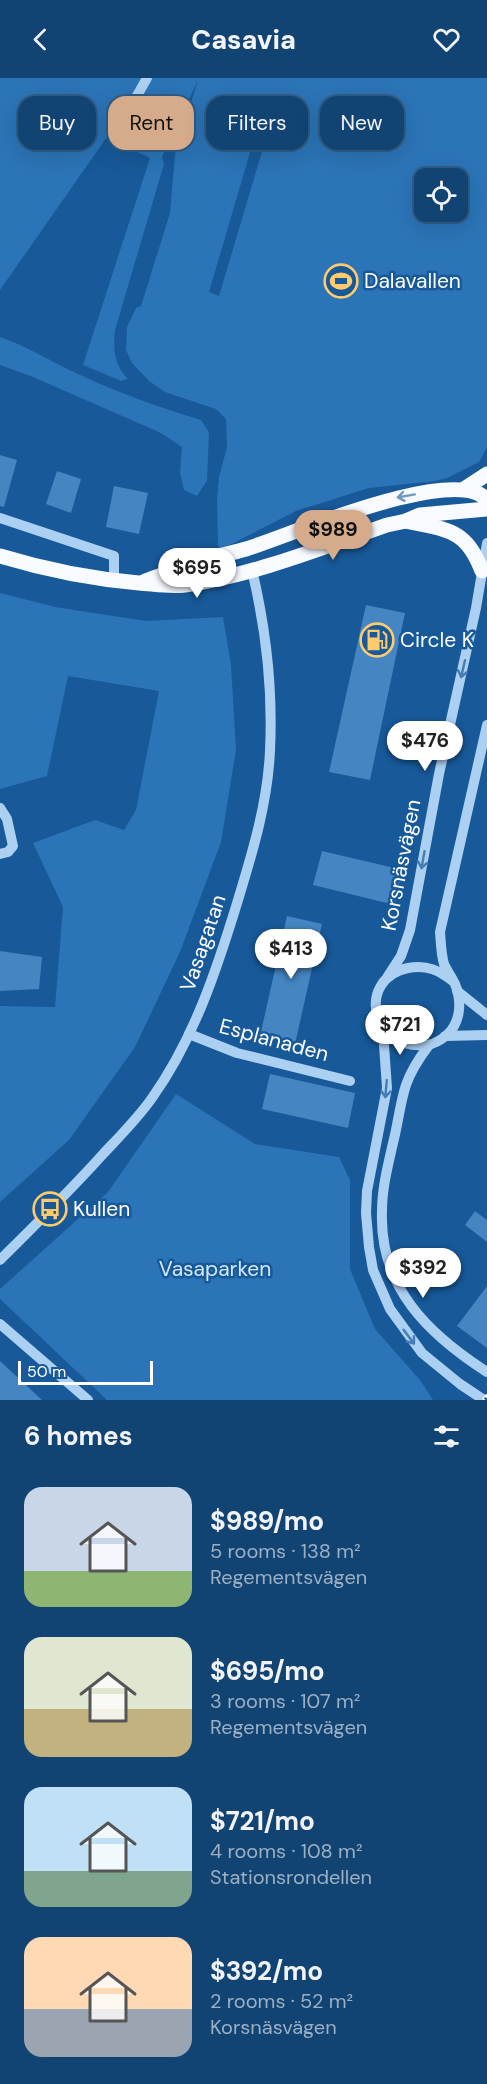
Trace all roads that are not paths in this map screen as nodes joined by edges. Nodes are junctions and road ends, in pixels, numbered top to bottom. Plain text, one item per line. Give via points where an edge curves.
1 (147, 78) edge
2 (137, 96) edge
3 (487, 474) edge
4 (464, 489) junction
5 (487, 500) edge
6 (487, 509) edge
7 (0, 518) edge
8 (406, 521) junction
9 (487, 543) edge
10 (246, 549) junction
11 (0, 556) edge
12 (252, 570) junction
13 (482, 571) junction
14 (114, 581) junction
15 (140, 583) junction
16 (487, 725) edge
17 (0, 808) edge
18 (0, 854) edge
19 (386, 979) junction
20 (456, 987) junction
21 (487, 1015) edge
22 (383, 1031) junction
23 (189, 1034) junction
24 (487, 1035) edge
25 (445, 1036) junction
26 (429, 1045) junction
27 (350, 1081) dead end
28 (0, 1260) edge
29 (0, 1324) edge
30 (487, 1372) edge
31 (88, 1400) edge
32 (484, 1400) edge

1 - 2 street
3 - 4 main road
4 - 5 main road
4 -> 10 main road via 392,499
6 - 8 main road via 420,515
7 - 14 street via 114,556
8 - 12 main road
8 - 13 main road via 453,532 468,542
9 - 13 street, Korsnäsvägen
10 - 12 main road
10 - 15 main road
11 - 14 main road
12 - 15 main road via 183,585
12 - 23 street, Vasagatan via 270,684 266,784 249,865 220,958
13 -> 19 street, Korsnäsvägen via 410,930 401,956
14 - 15 main road
16 - 20 street via 440,932 445,966
17 - 18 street via 8,819 13,846
19 - 20 street via 402,969 426,967 443,973
19 - 22 street via 376,1002
20 - 21 street
20 - 25 street via 459,1015
22 - 26 street via 396,1040
22 -> 32 street via 387,1088 366,1213 373,1269 390,1309 422,1353
23 - 27 street, Esplanaden via 237,1053
23 - 28 street, Vasagatan via 142,1111
24 - 25 street
25 - 26 street
26 - 30 street via 406,1085 387,1172 383,1238 392,1272 418,1316
29 - 31 street

